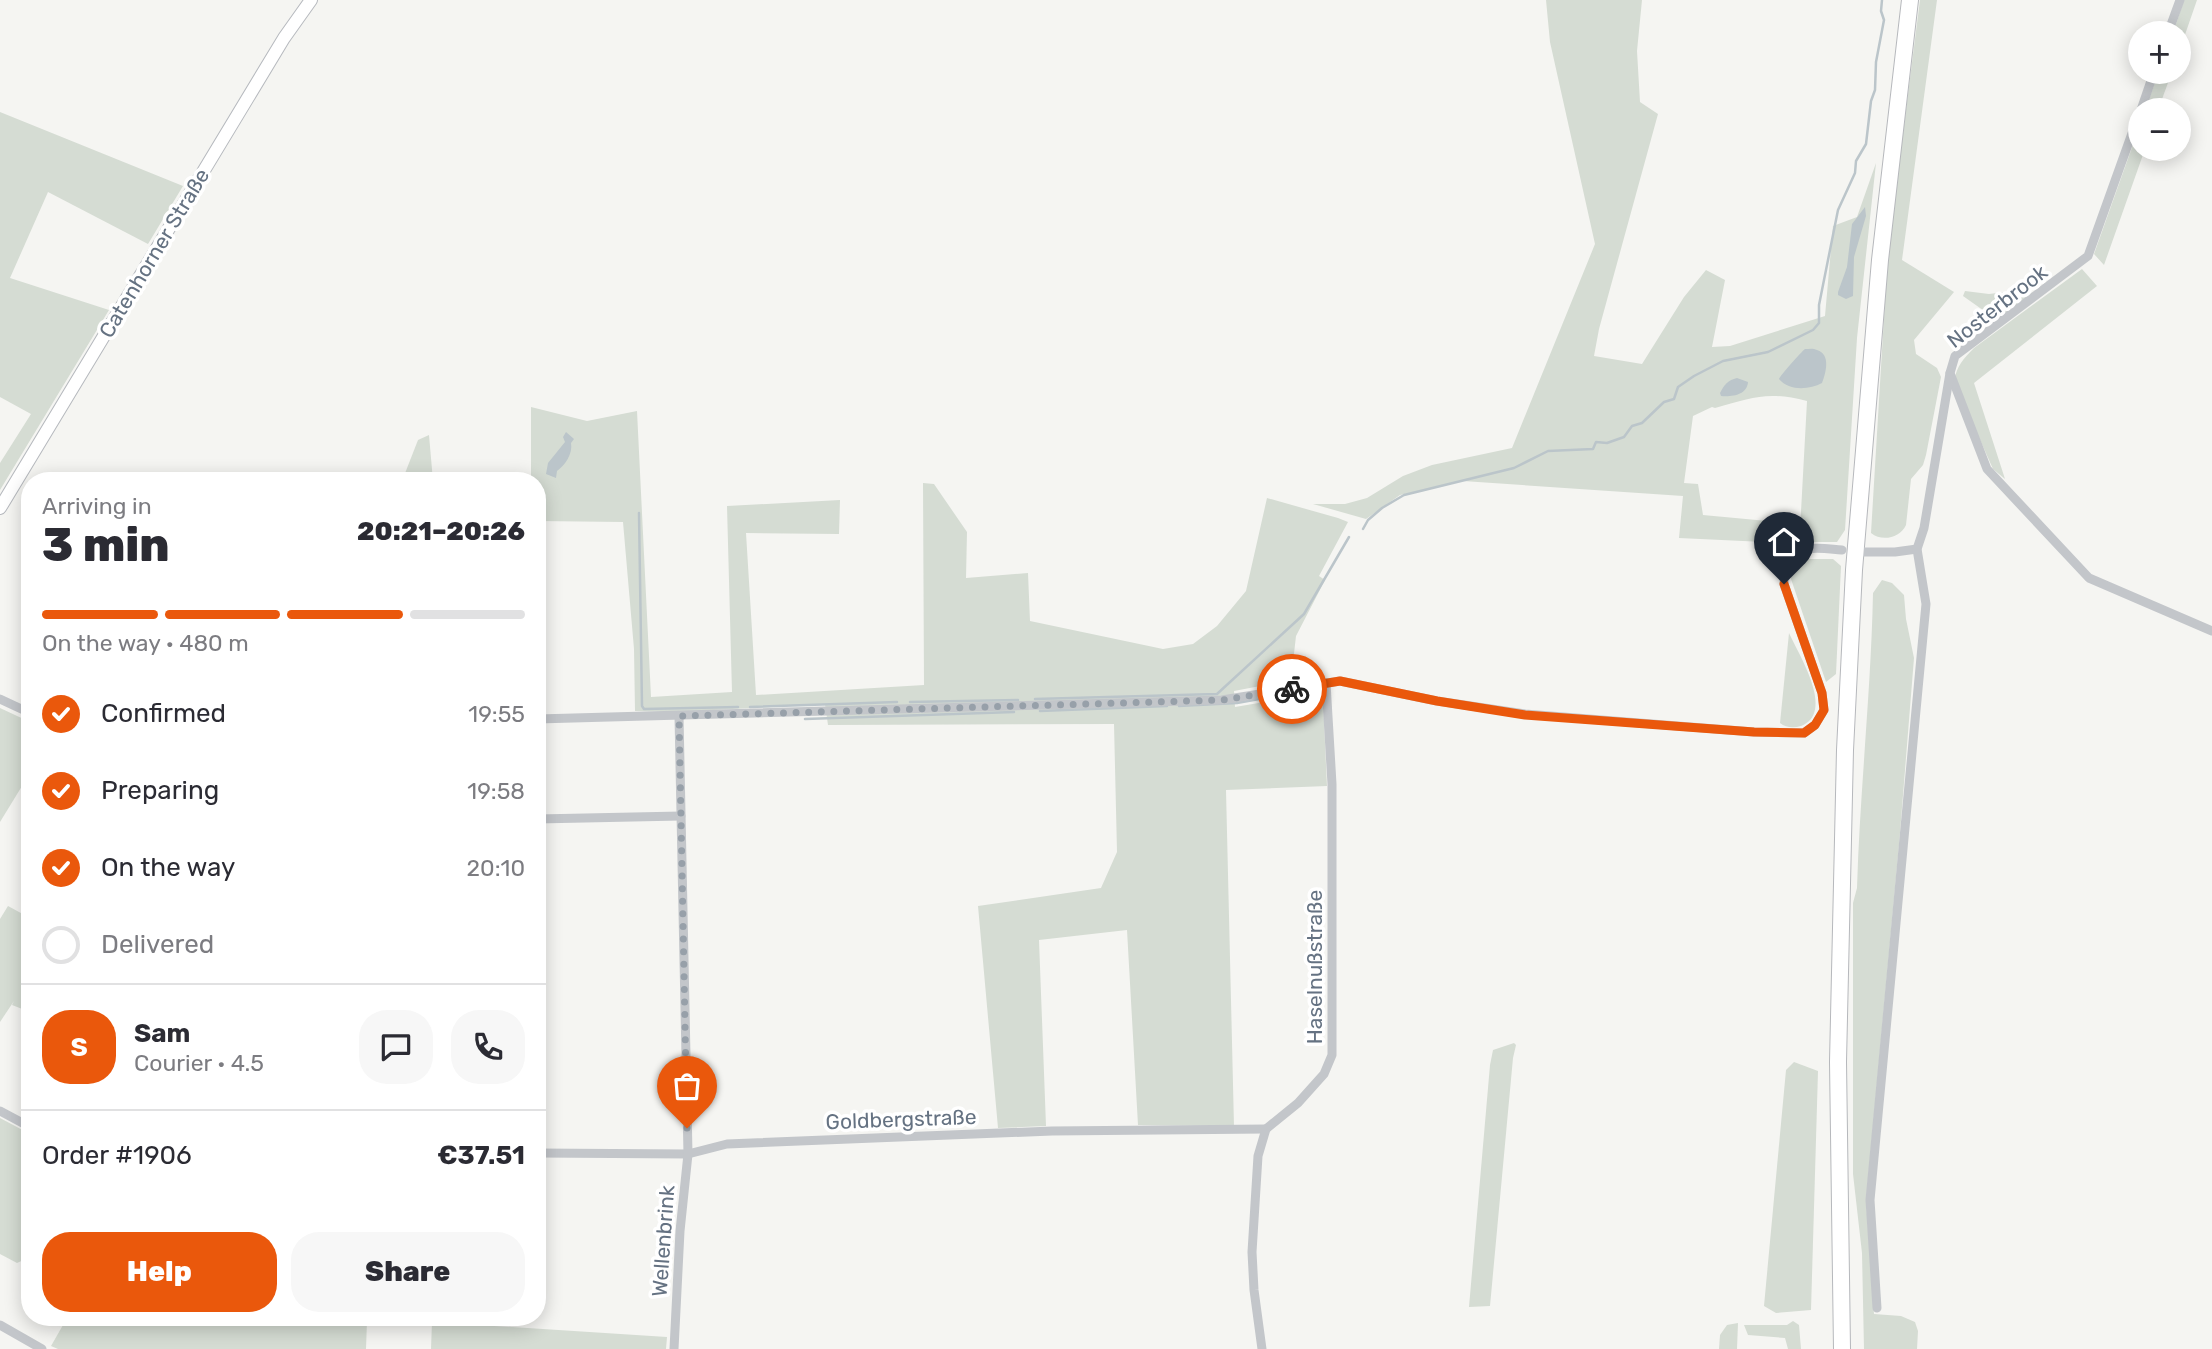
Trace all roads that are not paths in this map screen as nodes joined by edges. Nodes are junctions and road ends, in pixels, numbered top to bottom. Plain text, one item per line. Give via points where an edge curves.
1 (311, 0) edge
2 (1910, 0) edge
3 (2180, 0) edge
4 (2172, 21) edge
5 (2128, 144) edge
6 (1950, 373) junction
7 (22, 472) edge
8 (21, 473) edge
9 (0, 508) edge
10 (1917, 549) junction
11 (1842, 550) dead end
12 (1864, 552) dead end
13 (2212, 631) edge
14 (1326, 683) junction
15 (0, 699) edge
16 (21, 709) edge
17 (679, 716) junction
18 (546, 719) edge
19 (681, 816) junction
20 (546, 818) edge
21 (0, 1111) edge
22 (21, 1122) edge
23 (1266, 1129) junction
24 (546, 1153) edge
25 (688, 1154) junction
26 (1877, 1308) dead end
27 (0, 1325) edge
28 (42, 1349) edge
29 (674, 1349) edge
30 (1262, 1349) edge
31 (1842, 1349) edge

1 - 7 street, Catenhorner Straße
2 - 31 highway via 1880,260 1852,598 1838,1049
3 - 4 street
5 - 6 street, Nosterbrook via 2088,256 1955,356
6 - 10 street
6 - 13 street, Nosterbrook via 1987,469 2088,578
8 - 9 street, Catenhorner Straße
10 - 12 street
10 - 26 street via 1926,604 1870,1200
11 - 14 street via 1797,551 1785,562 1784,584 1823,701 1824,710 1804,733 1525,715 1340,681
14 - 17 street via 1222,700
14 - 23 street, Haselnußstraße via 1332,784 1332,1055 1324,1074
15 - 16 street
17 - 18 street
17 - 19 street, Wellenbrink
19 - 20 street
19 - 25 street, Wellenbrink
21 - 22 street
23 - 25 street, Goldbergstraße via 1052,1131 727,1144
23 - 30 street via 1254,1191 1252,1252
24 - 25 street, Goldbergstraße
25 - 29 street, Wellenbrink
27 - 28 street

